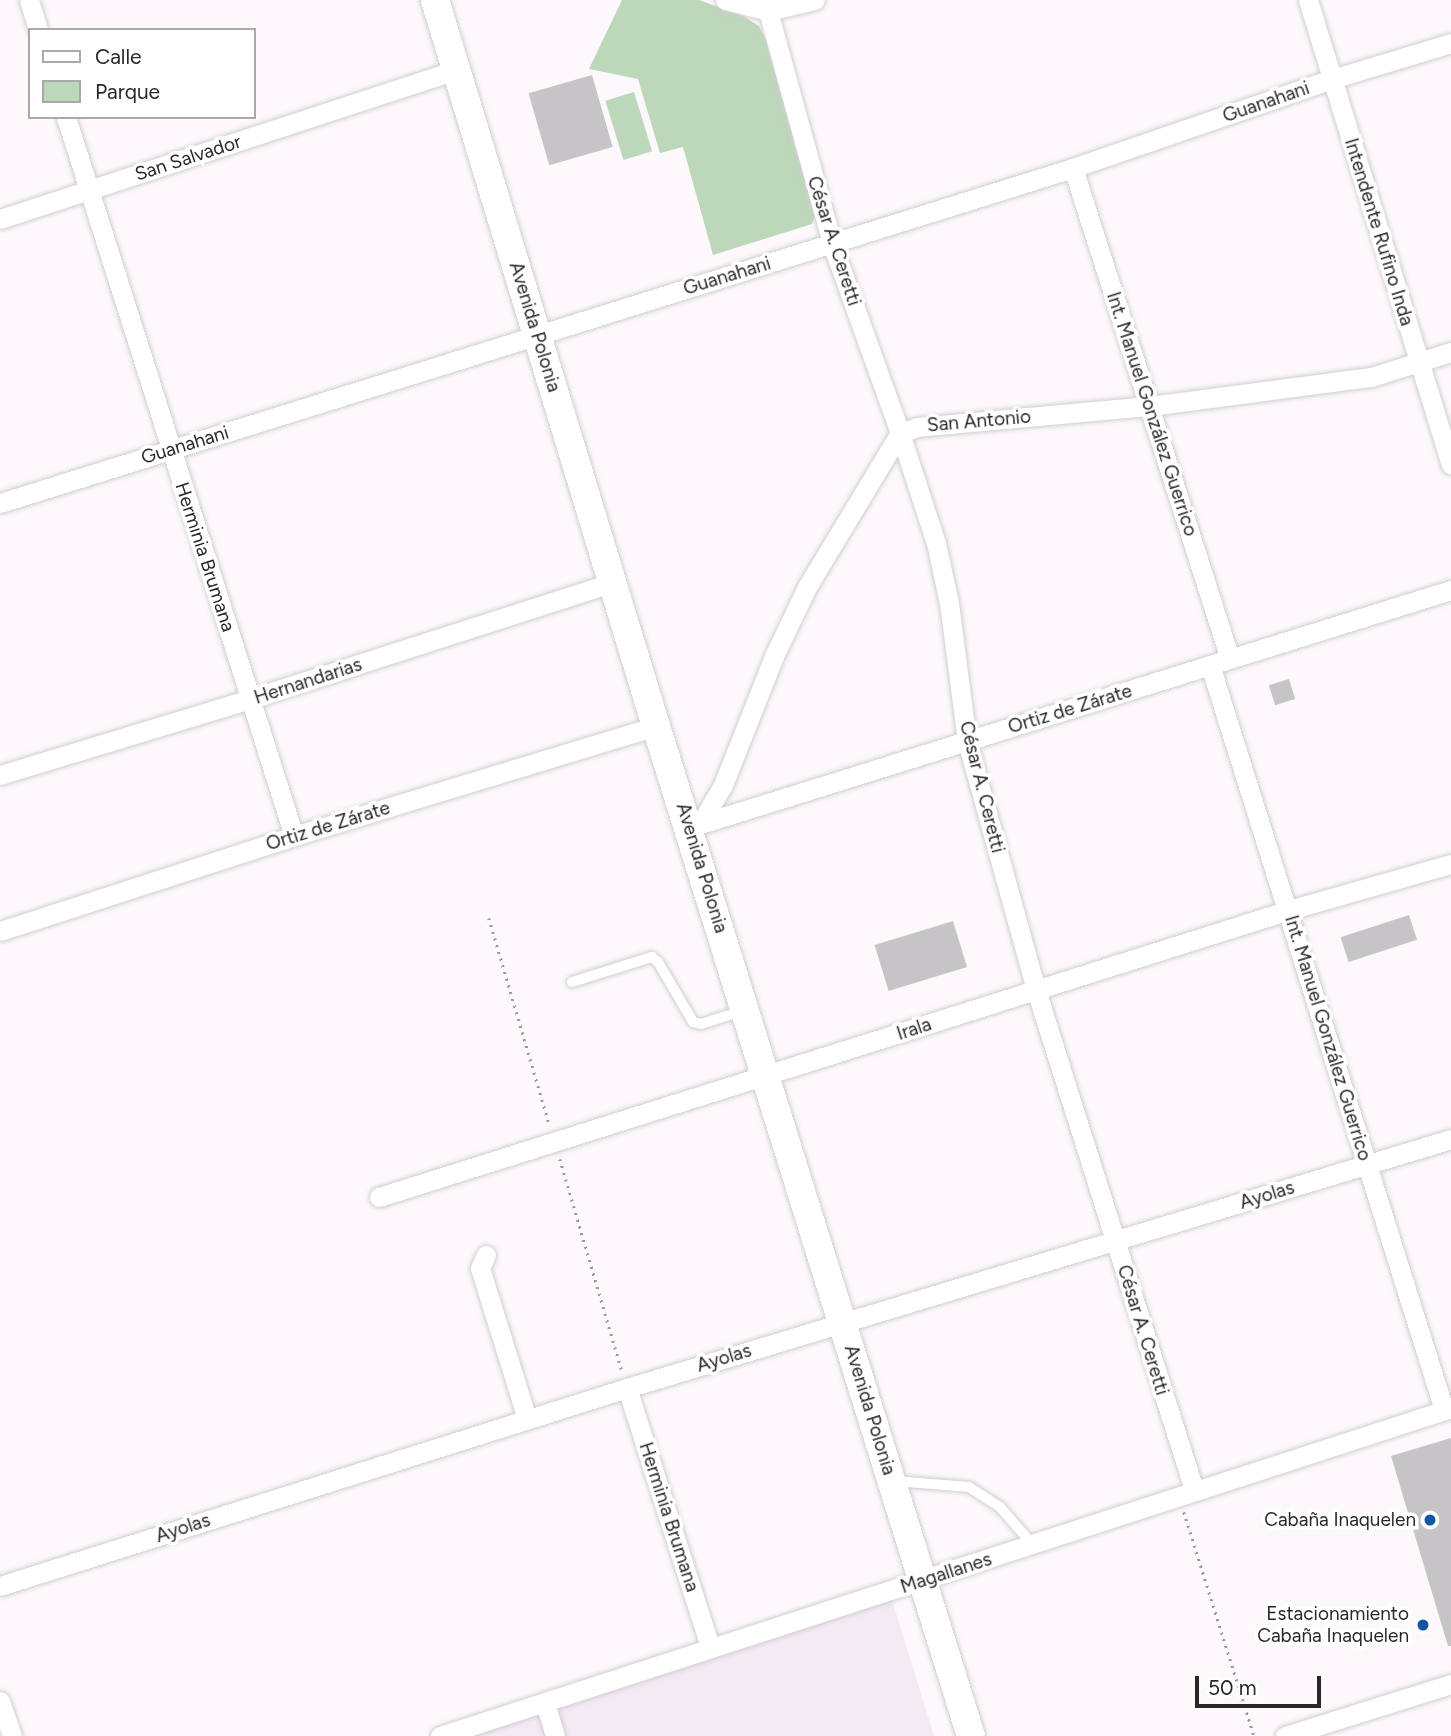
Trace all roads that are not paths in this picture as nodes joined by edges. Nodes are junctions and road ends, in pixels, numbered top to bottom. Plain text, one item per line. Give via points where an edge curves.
1 (29, 0) edge
2 (435, 0) edge
3 (725, 0) edge
4 (816, 0) edge
5 (1308, 0) edge
6 (766, 6) edge
7 (37, 28) edge
8 (1451, 43) edge
9 (455, 70) junction
10 (1332, 79) junction
11 (67, 119) edge
12 (1073, 168) junction
13 (89, 191) junction
14 (0, 219) edge
15 (832, 244) junction
16 (537, 335) junction
17 (1451, 352) edge
18 (1420, 363) junction
19 (1150, 406) junction
20 (900, 433) junction
21 (171, 449) junction
22 (1451, 464) edge
23 (0, 503) edge
24 (614, 582) junction
25 (1451, 590) edge
26 (1230, 659) junction
27 (1210, 666) junction
28 (250, 699) junction
29 (656, 726) junction
30 (967, 741) junction
31 (0, 775) edge
32 (695, 826) junction
33 (294, 836) junction
34 (1451, 864) edge
35 (1289, 910) junction
36 (0, 931) edge
37 (572, 982) dead end
38 (1036, 989) junction
39 (746, 1009) junction
40 (767, 1076) junction
41 (1451, 1139) edge
42 (1367, 1165) junction
43 (379, 1197) dead end
44 (1115, 1241) junction
45 (486, 1255) dead end
46 (843, 1322) junction
47 (627, 1388) junction
48 (1447, 1409) edge
49 (527, 1419) junction
50 (892, 1481) junction
51 (1186, 1492) junction
52 (1032, 1545) junction
53 (923, 1581) junction
54 (0, 1586) edge
55 (710, 1646) junction
56 (1451, 1684) edge
57 (0, 1701) edge
58 (545, 1703) junction
59 (12, 1736) edge
60 (440, 1736) edge
61 (555, 1736) edge
62 (971, 1736) edge
63 (1285, 1736) edge

1 - 7 street
2 - 9 main road, Avenida Polonia
3 - 6 street
4 - 6 street
5 - 10 street, Intendente Rufino Inda
6 - 15 street, César A. Ceretti
8 - 10 street, Guanahani
9 - 13 street, San Salvador
9 - 16 main road, Avenida Polonia
10 - 12 street, Guanahani
10 - 18 street, Intendente Rufino Inda
11 - 13 street, Herminia Brumana
12 - 15 street, Guanahani
12 - 19 street, Int. Manuel González Guerrico
13 - 14 street, San Salvador
13 - 21 street, Herminia Brumana
15 - 16 street, Guanahani
15 - 20 street, César A. Ceretti
16 - 21 street, Guanahani
16 - 24 main road, Avenida Polonia
17 - 18 street, San Antonio
18 - 19 street, San Antonio via 1371,377
18 - 22 street, Intendente Rufino Inda
19 - 20 street, San Antonio via 917,427
19 - 26 street, Int. Manuel González Guerrico
20 - 30 street, César A. Ceretti via 936,543 949,603
20 - 32 street, San Antonio via 807,587 723,785
21 - 23 street, Guanahani
21 - 28 street, Herminia Brumana
24 - 28 street, Hernandarias
24 - 29 main road, Avenida Polonia
25 - 26 street, Ortiz de Zárate
26 - 27 street, Ortiz de Zárate
27 - 30 street, Ortiz de Zárate
27 - 35 street, Int. Manuel González Guerrico
28 - 31 street, Hernandarias
28 - 33 street, Herminia Brumana
29 - 32 main road, Avenida Polonia
29 - 33 street, Ortiz de Zárate
30 - 32 street, Ortiz de Zárate
30 - 38 street, César A. Ceretti
32 - 39 main road, Avenida Polonia
33 - 36 street, Ortiz de Zárate
34 - 35 street, Irala
35 - 38 street, Irala
35 - 42 street, Int. Manuel González Guerrico
37 - 39 lane via 652,957 693,1022 701,1024
38 - 40 street, Irala
38 - 44 street, César A. Ceretti
39 - 40 main road, Avenida Polonia
40 - 43 street, Irala
40 - 46 main road, Avenida Polonia
41 - 42 street, Ayolas
42 - 44 street, Ayolas
42 - 48 street, Int. Manuel González Guerrico
44 - 46 street, Ayolas
44 - 51 street, César A. Ceretti
45 - 49 street via 480,1268
46 - 47 street, Ayolas
46 - 50 main road, Avenida Polonia
47 - 49 street, Ayolas
47 - 55 street, Herminia Brumana
48 - 51 street, Magallanes
49 - 54 street, Ayolas
50 - 52 lane via 969,1487 1000,1507
50 - 53 main road, Avenida Polonia
51 - 52 street, Magallanes
52 - 53 street, Magallanes
53 - 55 street, Magallanes
53 - 62 main road, Avenida Polonia
55 - 58 street, Magallanes
56 - 63 street
57 - 59 street
58 - 60 street, Magallanes
58 - 61 street

